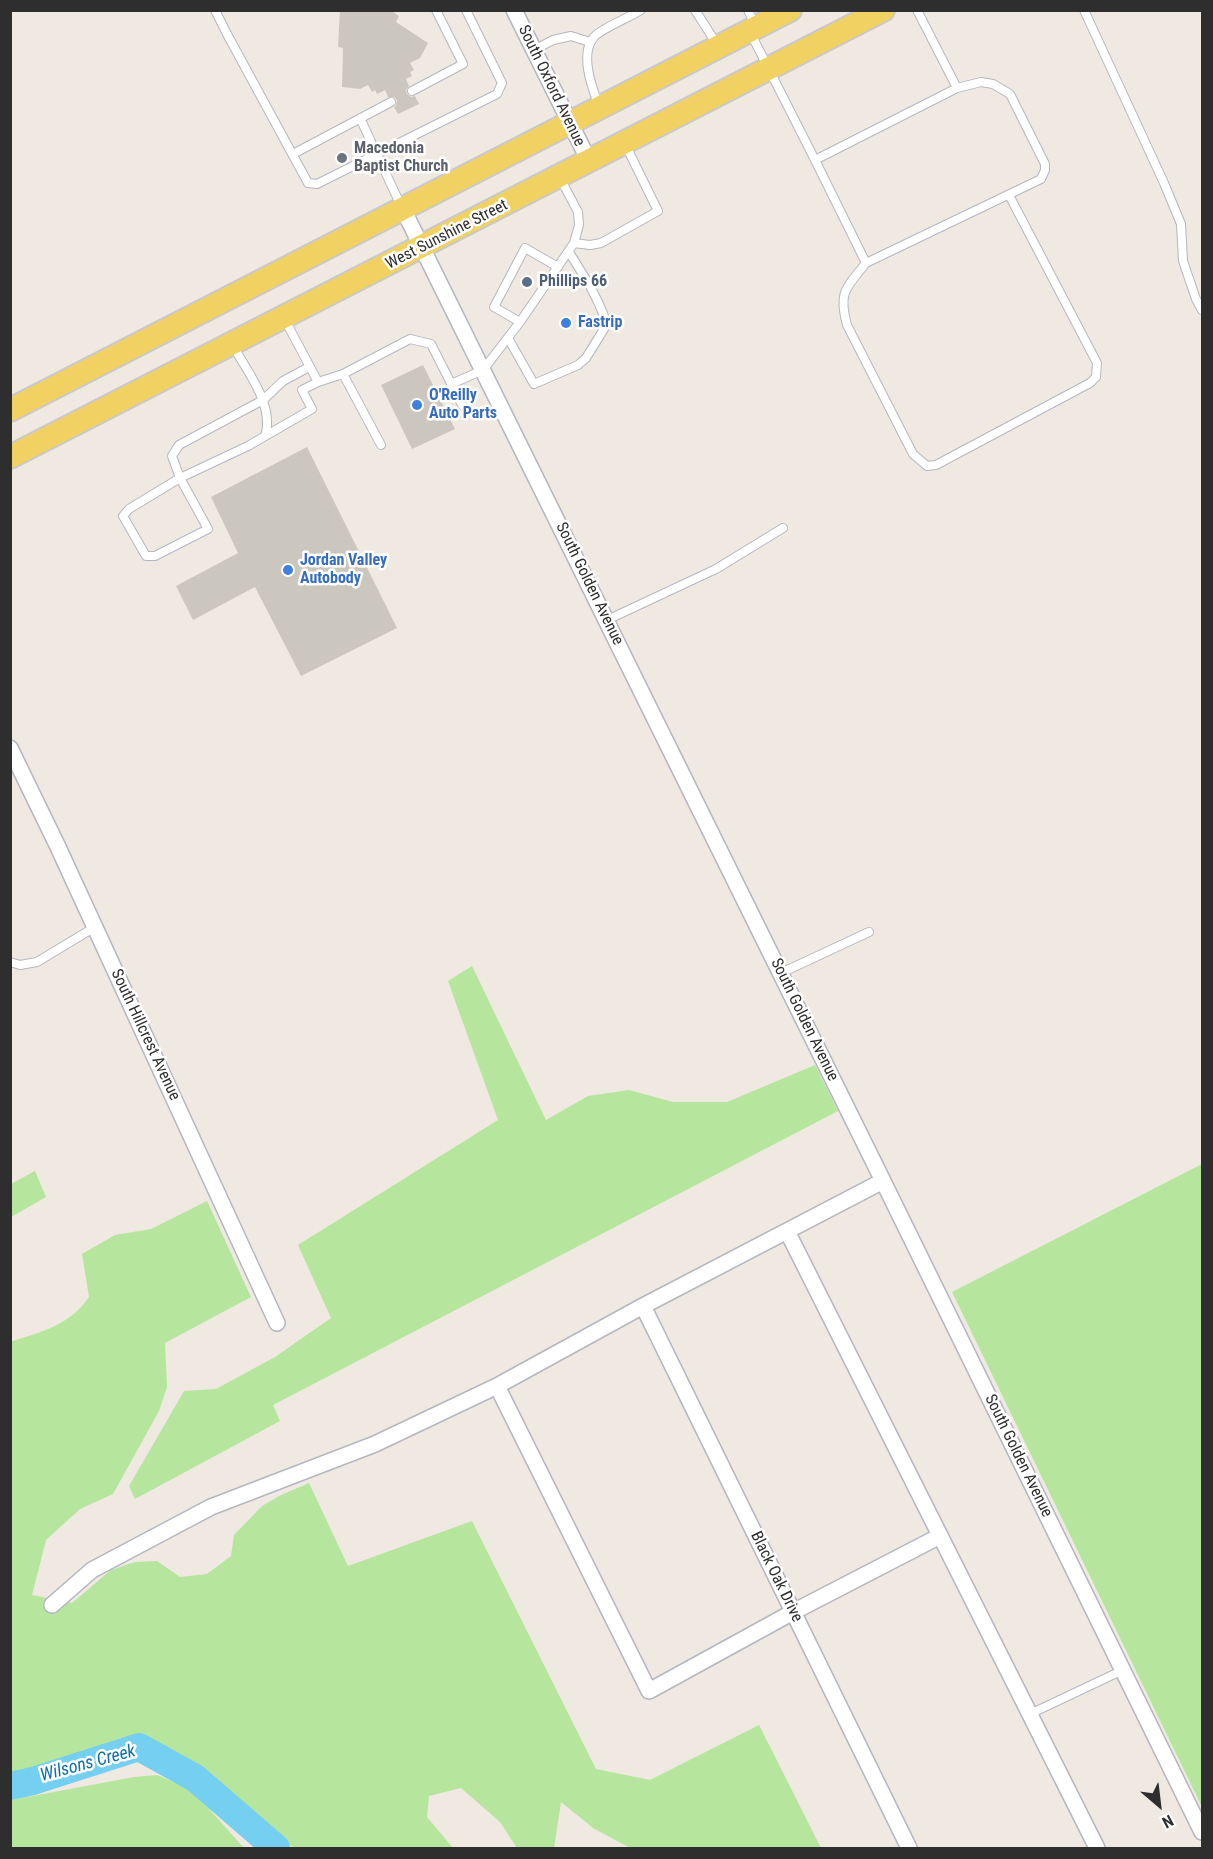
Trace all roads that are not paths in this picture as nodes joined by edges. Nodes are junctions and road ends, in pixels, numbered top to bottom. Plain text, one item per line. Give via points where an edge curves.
1 (215, 10) edge
2 (436, 10) edge
3 (466, 10) edge
4 (514, 10) edge
5 (641, 10) edge
6 (695, 10) edge
7 (790, 10) edge
8 (883, 10) edge
9 (917, 10) edge
10 (1084, 10) edge
11 (751, 23) edge
12 (590, 42) junction
13 (718, 47) junction
14 (534, 50) junction
15 (770, 68) junction
16 (957, 88) junction
17 (412, 91) dead end
18 (391, 102) dead end
19 (600, 108) junction
20 (360, 118) junction
21 (570, 124) junction
22 (624, 143) junction
23 (292, 154) junction
24 (376, 154) junction
25 (815, 160) junction
26 (589, 161) junction
27 (559, 177) junction
28 (1009, 195) junction
29 (403, 209) junction
30 (574, 243) junction
31 (422, 248) junction
32 (569, 252) junction
33 (866, 263) junction
34 (558, 267) junction
35 (1203, 310) edge
36 (284, 318) junction
37 (520, 322) junction
38 (508, 338) junction
39 (232, 345) junction
40 (309, 367) junction
41 (483, 370) junction
42 (343, 374) junction
43 (318, 382) junction
44 (452, 384) junction
45 (263, 400) junction
46 (462, 405) dead end
47 (10, 410) edge
48 (265, 436) junction
49 (381, 445) dead end
50 (10, 457) edge
51 (180, 478) junction
52 (783, 528) dead end
53 (607, 620) junction
54 (10, 748) edge
55 (95, 927) junction
56 (869, 932) dead end
57 (10, 962) edge
58 (781, 973) junction
59 (884, 1181) junction
60 (787, 1231) junction
61 (643, 1306) junction
62 (277, 1323) dead end
63 (496, 1386) junction
64 (940, 1536) junction
65 (52, 1605) dead end
66 (793, 1612) junction
67 (1123, 1670) junction
68 (1030, 1714) junction
69 (1203, 1832) edge
70 (909, 1848) edge
71 (1097, 1848) edge

1 - 23 lane
2 - 17 lane via 462,64
3 - 24 lane via 502,83 497,94
4 - 14 street, South Oxford Avenue
5 - 12 lane via 596,34
6 - 13 lane
7 - 11 main road
8 - 15 main road, West Sunshine Street
9 - 16 lane
10 - 35 lane via 1181,224 1183,261
11 - 13 main road
11 - 15 lane
12 - 14 lane via 571,36
12 - 19 lane via 590,83
13 - 19 main road
14 - 21 street, South Oxford Avenue
15 - 22 main road, West Sunshine Street
15 - 25 lane
16 - 25 lane
16 - 28 lane via 981,82 1010,94 1045,164 1041,179
18 - 20 lane
19 - 21 main road
20 - 23 lane
20 - 24 lane
21 - 26 street, South Oxford Avenue
21 - 29 main road
22 - 26 main road, West Sunshine Street
22 - 30 lane via 658,211 601,243
23 - 24 lane via 309,183 317,184
24 - 29 lane
25 - 33 lane
26 - 27 main road, West Sunshine Street
27 - 30 lane via 578,212
27 - 31 main road, West Sunshine Street
28 - 33 lane
28 - 33 lane via 1097,363 1096,377 936,465 927,466 912,454 847,325 844,291
29 - 31 street, South Golden Avenue
29 - 47 main road
30 - 32 lane
31 - 36 main road, West Sunshine Street
31 - 41 street, South Golden Avenue
32 - 34 lane
32 - 38 lane via 606,321 586,358 534,384
34 - 37 lane
34 - 37 lane via 525,248 519,269 494,308
36 - 39 main road, West Sunshine Street
36 - 40 lane
37 - 38 lane
38 - 41 lane
39 - 45 lane
39 - 50 main road, West Sunshine Street
40 - 43 lane
40 - 45 lane via 283,381
41 - 44 lane
41 - 53 street, South Golden Avenue
42 - 43 lane
42 - 44 lane via 410,339 431,344
42 - 49 lane
43 - 48 lane via 302,390 312,409
44 - 46 lane
45 - 48 lane via 268,426
45 - 51 lane via 179,445 172,456
48 - 51 lane
51 - 51 lane via 208,529 155,556 146,556 123,516
52 - 53 lane via 716,569
53 - 58 street, South Golden Avenue
54 - 55 street, South Hillcrest Avenue
55 - 57 lane via 37,962
55 - 62 street, South Hillcrest Avenue
56 - 58 lane
58 - 59 street, South Golden Avenue
59 - 60 street
59 - 67 street, South Golden Avenue
60 - 61 street
60 - 64 street
61 - 63 street
61 - 66 street, Black Oak Drive
63 - 65 street via 375,1444 211,1507 92,1569
63 - 66 street via 649,1691
64 - 66 street
64 - 68 street
66 - 70 street, Black Oak Drive
67 - 68 lane
67 - 69 street, South Golden Avenue
68 - 71 street

